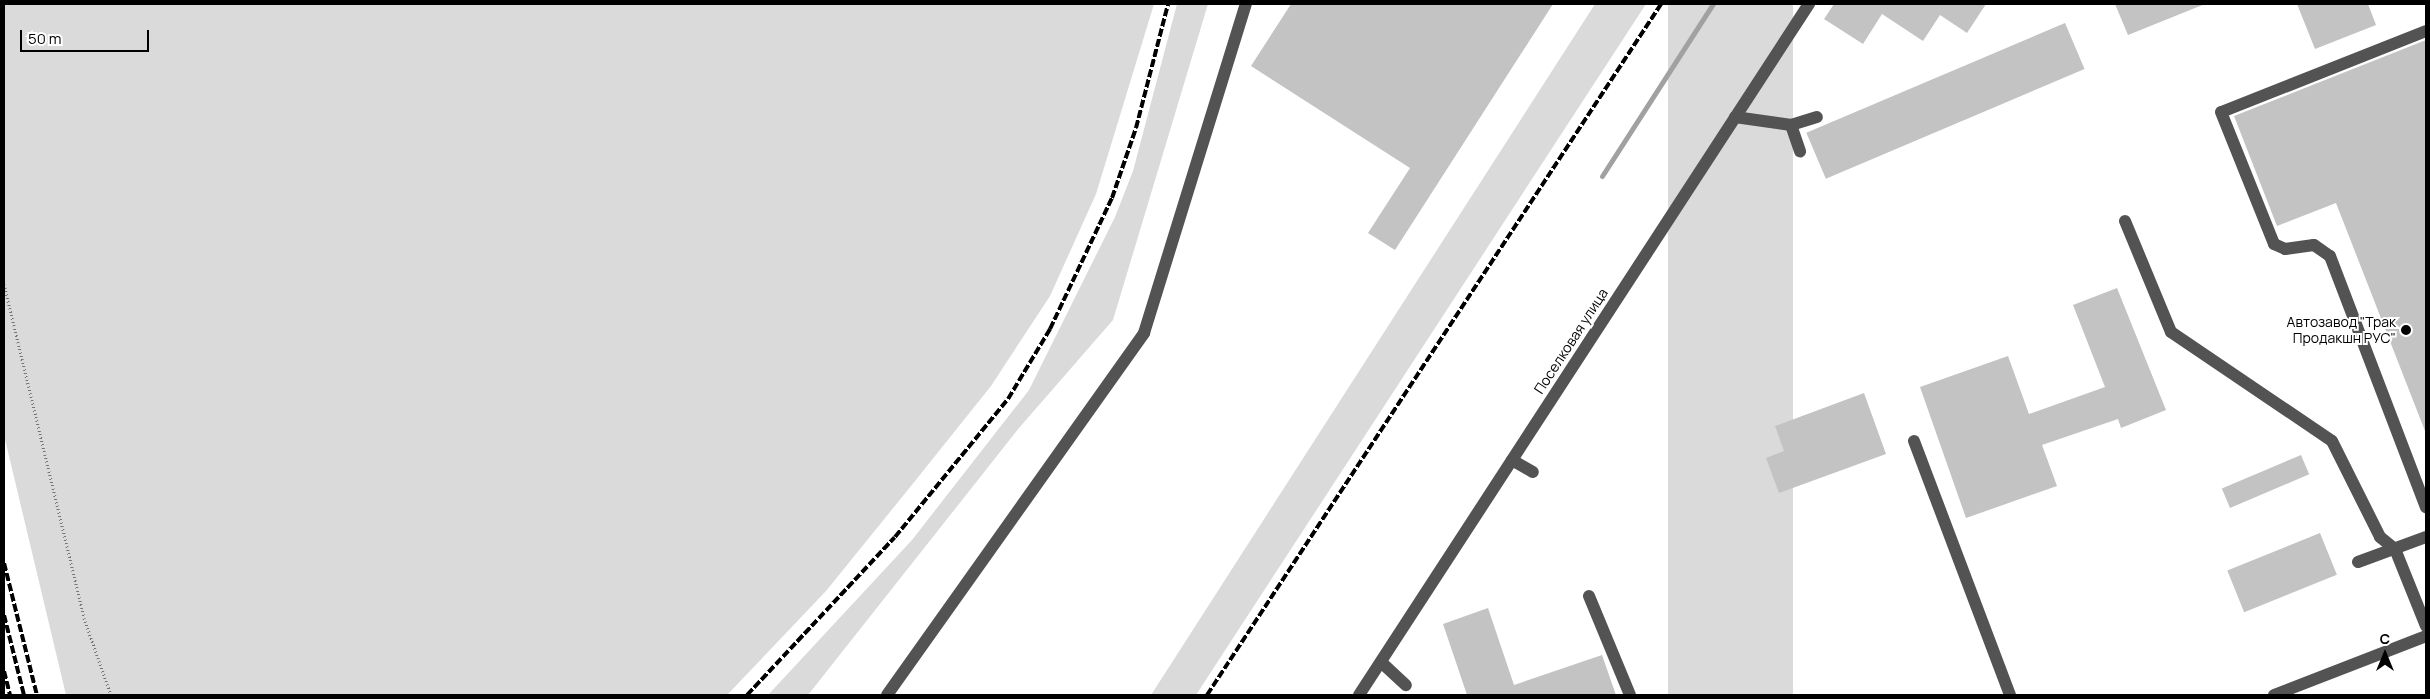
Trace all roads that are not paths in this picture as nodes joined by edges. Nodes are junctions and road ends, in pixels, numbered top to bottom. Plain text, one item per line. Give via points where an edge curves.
1 (1246, 4) edge
2 (1809, 4) edge
3 (2426, 31) edge
4 (1818, 116) dead end
5 (1735, 117) junction
6 (1791, 125) junction
7 (1800, 151) dead end
8 (2126, 221) dead end
9 (1914, 441) dead end
10 (1512, 460) junction
11 (1533, 472) dead end
12 (2426, 507) edge
13 (2426, 537) edge
14 (2395, 549) junction
15 (2358, 562) dead end
16 (1589, 596) dead end
17 (2426, 626) edge
18 (2426, 636) edge
19 (1380, 662) junction
20 (1406, 684) dead end
21 (887, 695) edge
22 (1359, 695) edge
23 (1630, 695) edge
24 (2010, 695) edge
25 (2274, 695) edge

1 - 21 street via 1144,333
2 - 5 street, Поселковая улица
3 - 12 street via 2221,112 2274,244 2285,249 2314,245 2330,256
4 - 6 street
5 - 6 street
5 - 10 street, Поселковая улица
6 - 7 street
8 - 14 street via 2171,332 2332,440 2380,537
9 - 24 street
10 - 11 street
10 - 19 street, Поселковая улица
13 - 14 street
14 - 15 street
14 - 17 street
16 - 23 street
18 - 25 street
19 - 20 street
19 - 22 street, Поселковая улица

